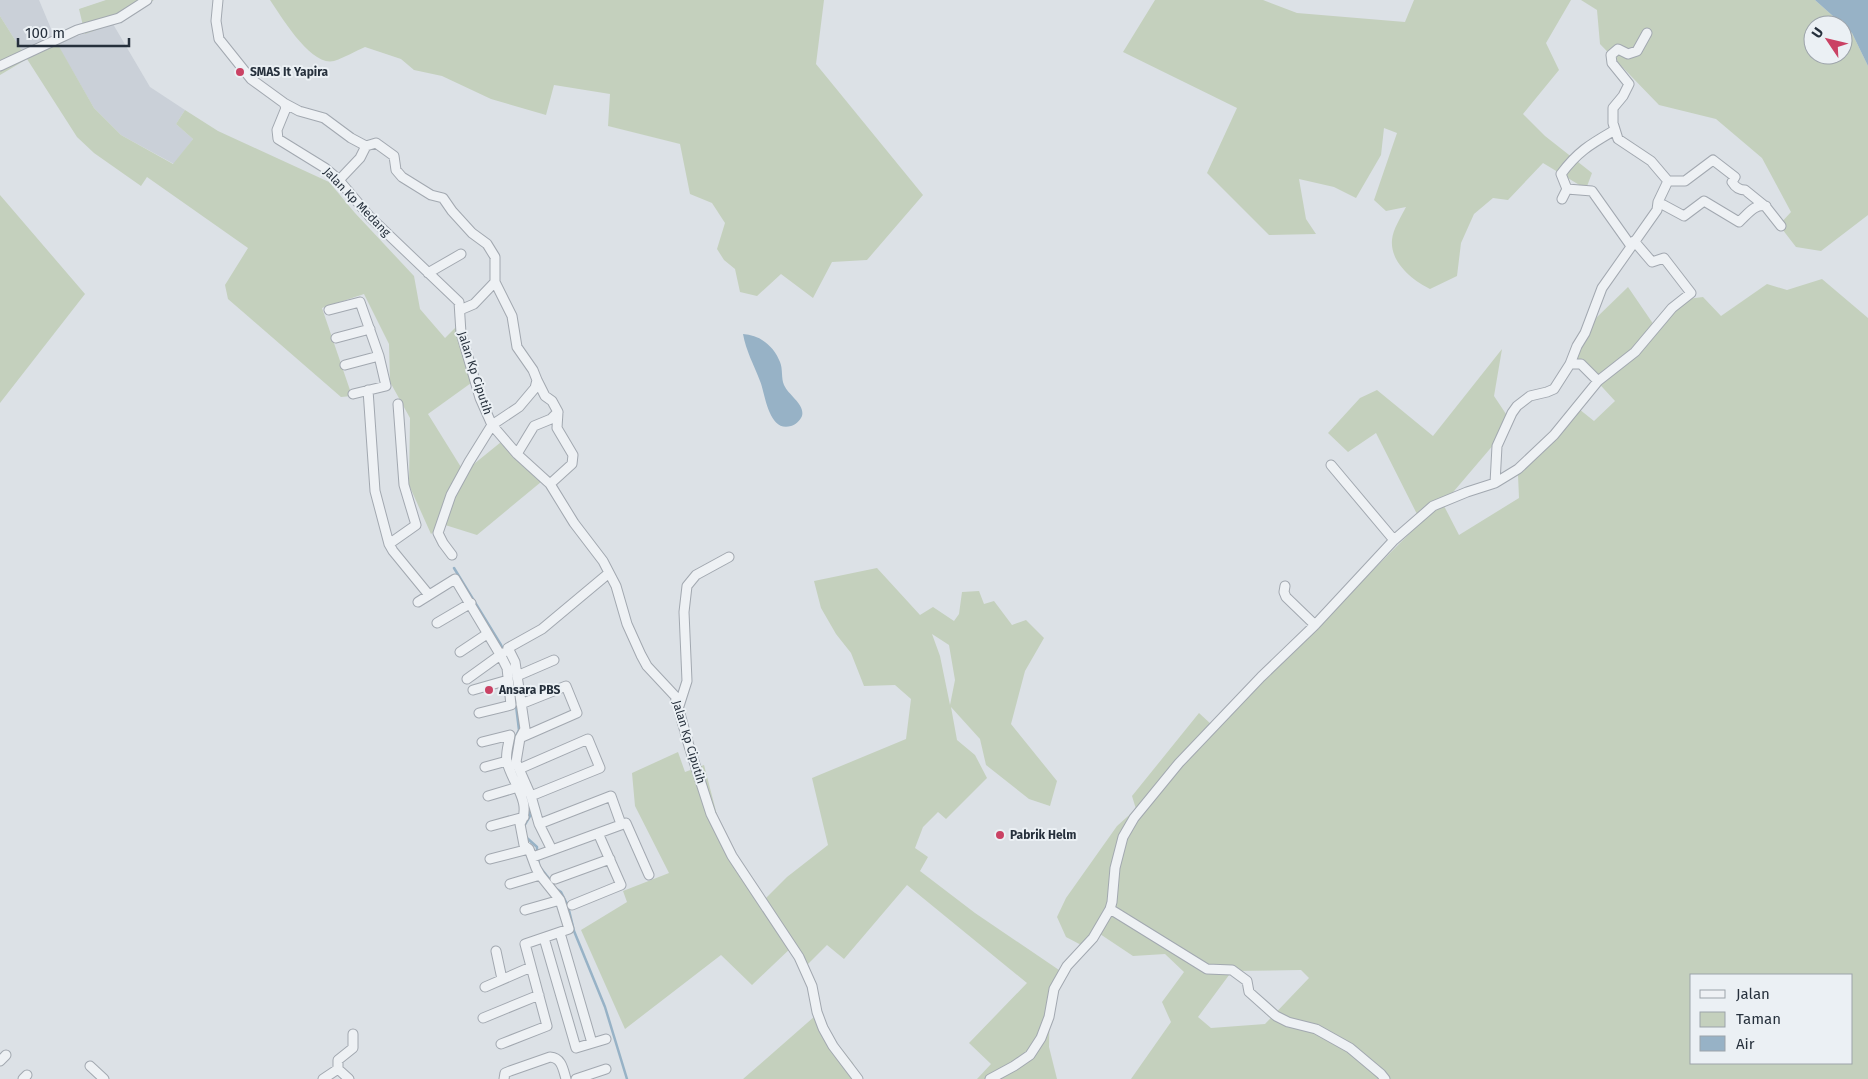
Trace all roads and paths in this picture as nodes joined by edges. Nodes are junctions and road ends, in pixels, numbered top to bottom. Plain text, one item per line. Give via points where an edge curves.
1 (147, 0) edge
2 (218, 0) edge
3 (1647, 34) dead end
4 (0, 66) edge
5 (284, 103) junction
6 (1615, 130) junction
7 (366, 146) junction
8 (338, 179) junction
9 (1668, 181) junction
10 (1567, 190) junction
11 (1562, 199) dead end
12 (1658, 202) junction
13 (1766, 206) junction
14 (1781, 226) dead end
15 (1633, 244) junction
16 (461, 254) dead end
17 (428, 273) junction
18 (495, 282) junction
19 (329, 310) dead end
20 (460, 310) junction
21 (370, 329) junction
22 (336, 338) dead end
23 (379, 356) junction
24 (1570, 364) junction
25 (345, 365) dead end
26 (537, 380) junction
27 (1598, 381) junction
28 (368, 390) junction
29 (354, 394) dead end
30 (398, 404) dead end
31 (558, 412) junction
32 (492, 425) junction
33 (517, 454) junction
34 (1331, 465) dead end
35 (1495, 483) junction
36 (550, 484) junction
37 (1394, 540) junction
38 (389, 544) junction
39 (452, 555) dead end
40 (729, 557) dead end
41 (609, 573) junction
42 (1285, 586) dead end
43 (430, 595) junction
44 (418, 602) dead end
45 (471, 603) junction
46 (437, 622) dead end
47 (1315, 625) junction
48 (487, 634) junction
49 (508, 648) junction
50 (460, 652) dead end
51 (501, 656) junction
52 (554, 660) dead end
53 (517, 676) junction
54 (467, 679) dead end
55 (508, 680) junction
56 (473, 690) dead end
57 (516, 705) junction
58 (679, 706) junction
59 (479, 713) dead end
60 (520, 738) junction
61 (482, 742) dead end
62 (506, 761) junction
63 (484, 767) dead end
64 (519, 769) junction
65 (518, 788) junction
66 (488, 796) dead end
67 (531, 796) junction
68 (524, 817) junction
69 (540, 824) junction
70 (621, 824) junction
71 (490, 826) dead end
72 (598, 832) junction
73 (552, 850) junction
74 (534, 853) junction
75 (490, 859) dead end
76 (610, 859) junction
77 (540, 875) junction
78 (649, 875) dead end
79 (555, 879) dead end
80 (510, 884) dead end
81 (560, 900) junction
82 (572, 905) dead end
83 (1110, 909) junction
84 (525, 910) dead end
85 (560, 933) junction
86 (544, 938) junction
87 (496, 951) dead end
88 (531, 967) junction
89 (502, 980) junction
90 (485, 987) dead end
91 (539, 995) junction
92 (483, 1018) dead end
93 (353, 1034) dead end
94 (606, 1040) dead end
95 (502, 1044) dead end
96 (592, 1044) junction
97 (90, 1066) dead end
98 (338, 1069) junction
99 (606, 1069) dead end
100 (104, 1079) edge
101 (323, 1079) edge
102 (349, 1079) edge
103 (504, 1079) edge
104 (566, 1079) edge
105 (576, 1079) edge
106 (858, 1079) edge
107 (990, 1079) edge
108 (1385, 1079) edge

1 - 4 street via 119,18 77,30
2 - 5 street via 216,21 219,39 251,79
3 - 6 street via 1637,52 1628,54 1618,49 1611,55 1612,63 1629,84 1613,108
5 - 7 street via 324,118
5 - 8 street, Jalan Kp Medang via 286,112 277,130 278,138
6 - 9 street via 1618,139 1651,162
6 - 10 street via 1573,157 1560,174
7 - 8 street via 360,158
7 - 18 street via 376,143 394,156 396,170 402,177 431,196 443,198 472,233 487,244 494,257
8 - 17 street, Jalan Kp Medang via 370,217
9 - 12 street
9 - 13 street via 1686,181 1714,160 1735,177 1734,185
10 - 11 street
10 - 15 street via 1592,191
12 - 13 street via 1684,216 1704,201 1739,222 1756,206
12 - 15 street via 1657,210
13 - 14 street
15 - 24 street via 1602,288
15 - 27 street via 1652,262 1664,258 1691,293 1672,308 1635,352
16 - 17 street
17 - 20 street, Jalan Kp Medang via 456,298
18 - 20 street via 474,304
18 - 26 street via 512,316 517,347
19 - 21 street via 360,302
20 - 32 street, Jalan Kp Ciputih via 461,333 480,398
21 - 22 street
21 - 23 street
23 - 25 street
23 - 28 street via 386,386
24 - 27 street via 1581,364
24 - 35 street via 1554,389 1530,396 1512,413 1497,446
26 - 31 street
26 - 32 street via 535,388 519,407
27 - 35 street via 1554,435 1518,470
28 - 29 street
28 - 38 street via 375,491
30 - 38 street via 404,485 416,525
31 - 33 street via 551,419 534,426
31 - 36 street via 557,428 573,455 572,464
32 - 33 street, Jalan Kp Ciputih
32 - 39 street via 452,495 438,533
33 - 36 street, Jalan Kp Ciputih
34 - 37 street
35 - 37 street via 1433,506
36 - 41 street, Jalan Kp Ciputih
37 - 47 street
38 - 43 street
40 - 58 street via 696,575 687,586 684,612 687,680
41 - 49 street via 542,629
41 - 58 street, Jalan Kp Ciputih via 647,666 676,696
42 - 47 street via 1286,596
43 - 44 street
43 - 45 street via 455,579
45 - 46 street
45 - 48 street
47 - 83 street via 1179,763 1134,818 1123,837 1114,868
48 - 50 street
48 - 51 street
49 - 51 street
49 - 53 street
51 - 54 street
51 - 55 street
52 - 53 street
53 - 57 street
55 - 56 street
55 - 57 street
57 - 59 street
57 - 60 street via 525,729
57 - 60 street via 566,686 577,713
58 - 106 street, Jalan Kp Ciputih via 711,814 732,856 799,957 812,986 823,1028
60 - 64 street via 516,762
61 - 62 street via 510,735
62 - 63 street
62 - 65 street
64 - 67 street
64 - 67 street via 588,739 600,768
65 - 66 street
65 - 68 street via 525,809
67 - 69 street
68 - 71 street
68 - 74 street via 520,824 524,845
69 - 70 street via 610,796
69 - 73 street
70 - 72 street
70 - 78 street via 626,823
72 - 73 street
72 - 76 street
73 - 74 street
74 - 75 street
74 - 77 street
76 - 79 street
76 - 82 street via 621,885
77 - 80 street
77 - 81 street
81 - 84 street
81 - 85 street via 568,929
83 - 107 street via 1093,938 1067,966 1054,989 1049,1017 1030,1056
83 - 108 street via 1207,970 1232,970 1247,981 1249,992 1276,1016 1316,1030 1350,1048
85 - 86 street
85 - 96 street
86 - 88 street via 525,944
86 - 96 street via 576,1048
87 - 89 street
88 - 89 street
88 - 91 street
89 - 90 street
91 - 92 street
91 - 95 street via 547,1026
93 - 98 street via 353,1048 338,1060
94 - 96 street
97 - 100 street
98 - 101 street
98 - 102 street
99 - 105 street
103 - 104 street via 510,1071 550,1057 559,1060

